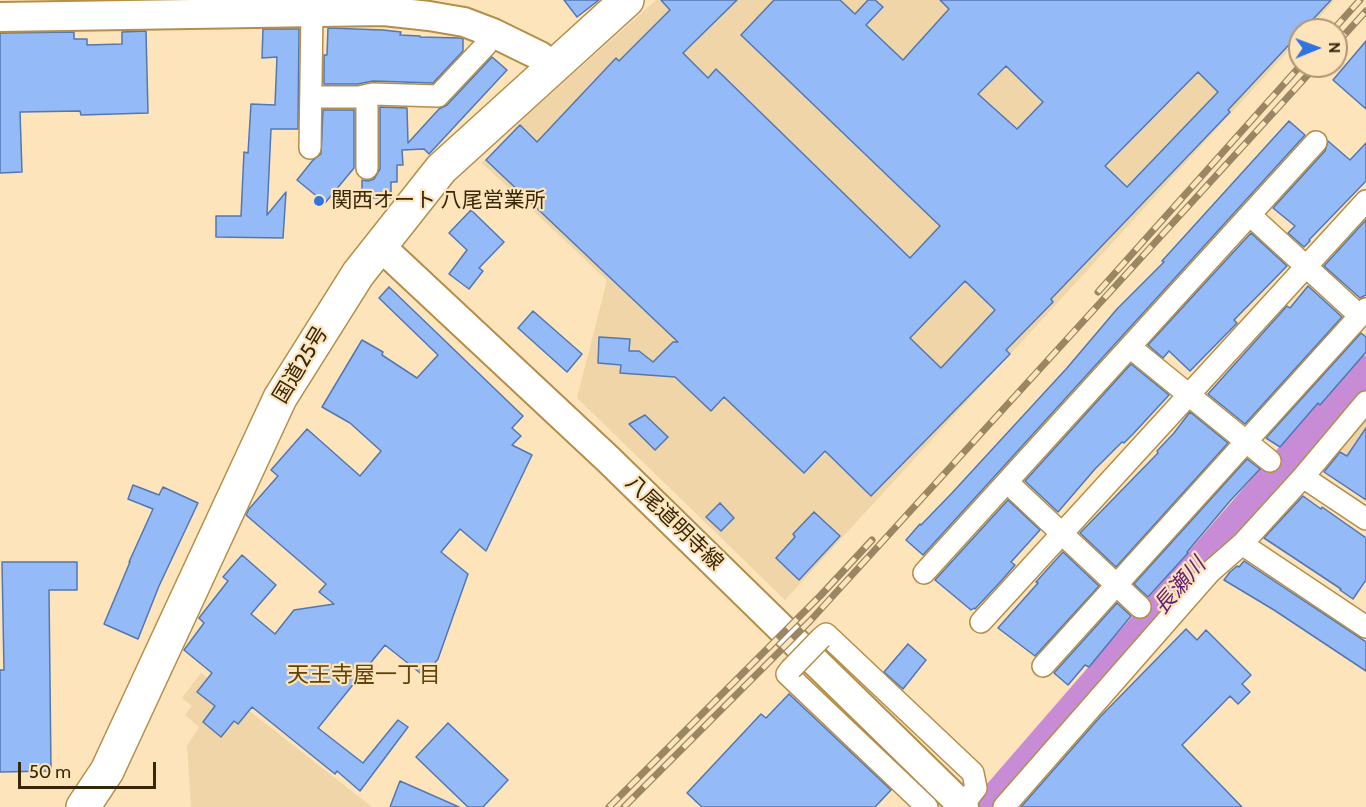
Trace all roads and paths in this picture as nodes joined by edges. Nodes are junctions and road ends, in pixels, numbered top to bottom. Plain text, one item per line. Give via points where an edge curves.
1 (627, 0) edge
2 (234, 6) edge
3 (169, 7) edge
4 (312, 12) junction
5 (0, 17) edge
6 (493, 33) junction
7 (551, 67) junction
8 (367, 95) junction
9 (311, 97) junction
10 (1316, 142) dead end
11 (310, 148) dead end
12 (367, 168) dead end
13 (1366, 201) edge
14 (1250, 215) junction
15 (379, 245) junction
16 (1305, 267) junction
17 (1363, 312) edge
18 (1130, 347) junction
19 (1189, 394) junction
20 (1366, 402) edge
21 (1247, 441) junction
22 (1270, 461) dead end
23 (1303, 477) junction
24 (1007, 482) junction
25 (1366, 519) edge
26 (1061, 534) junction
27 (1242, 544) junction
28 (924, 573) dead end
29 (1116, 585) junction
30 (1140, 607) dead end
31 (981, 622) dead end
32 (1366, 627) edge
33 (1043, 666) dead end
34 (963, 806) edge
35 (83, 807) edge
36 (927, 807) edge
37 (1004, 807) edge

1 - 7 highway, 国道25号
2 - 3 main road
2 - 4 main road
3 - 5 main road
4 - 6 main road via 384,11 429,16 464,22
4 - 9 street
6 - 7 main road via 540,56
6 - 8 street via 438,96
7 - 15 highway, 国道25号 via 441,169
8 - 9 street
8 - 12 street
9 - 11 street
10 - 14 street
13 - 16 street
14 - 16 street
14 - 18 street
15 - 34 main road, 八尾道明寺線 via 609,459
15 - 35 highway, 国道25号 via 280,398 107,771
16 - 17 street
16 - 19 street
17 - 21 street
18 - 19 street
18 - 24 street
19 - 21 street
19 - 26 street
20 - 23 street
21 - 22 street
21 - 29 street
23 - 25 street
23 - 27 street
24 - 26 street
24 - 28 street
26 - 29 street
26 - 31 street
27 - 32 street
27 - 37 street via 1210,572
29 - 30 street
29 - 33 street
34 - 36 street, bridge via 976,788 973,773 826,634 787,674

